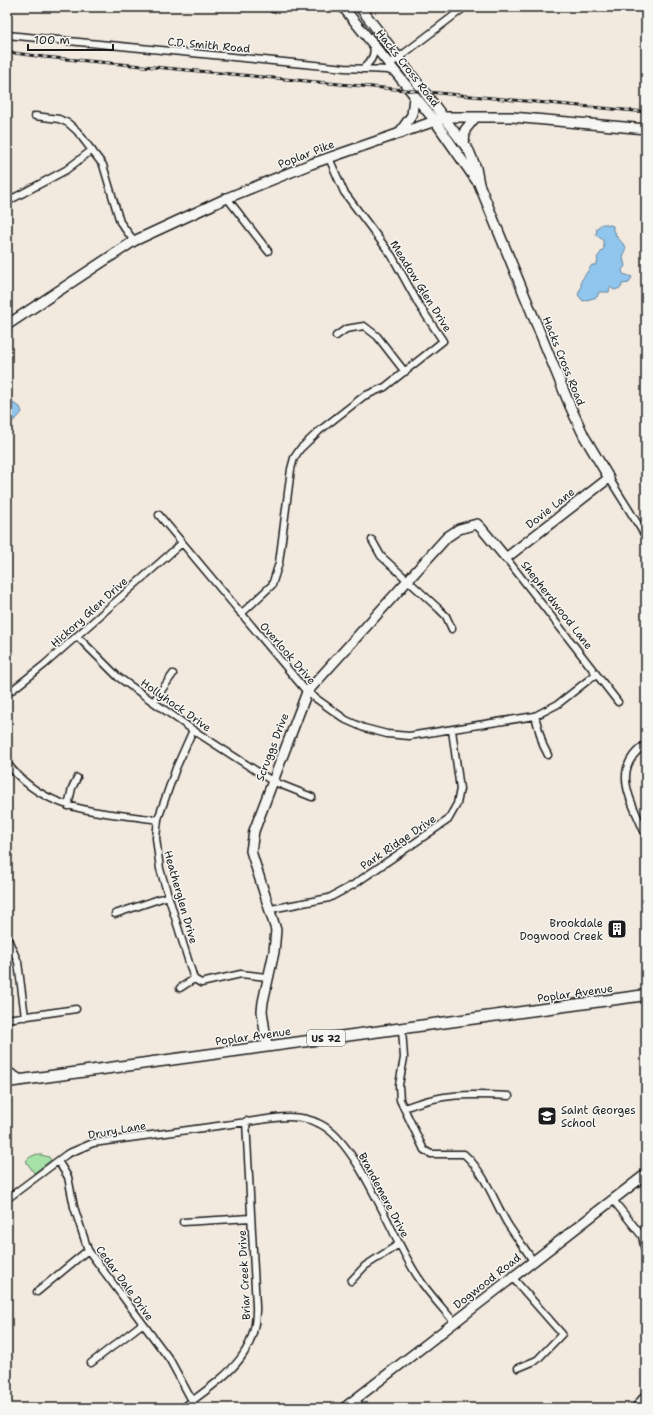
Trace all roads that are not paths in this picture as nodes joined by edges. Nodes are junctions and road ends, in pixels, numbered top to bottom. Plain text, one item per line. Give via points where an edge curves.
1 (343, 7) edge
2 (360, 7) edge
3 (465, 7) edge
4 (7, 35) edge
5 (371, 40) junction
6 (399, 57) junction
7 (390, 64) junction
8 (362, 69) junction
9 (397, 74) junction
10 (414, 96) junction
11 (34, 116) dead end
12 (445, 118) junction
13 (474, 119) junction
14 (434, 120) junction
15 (646, 130) edge
16 (400, 132) junction
17 (464, 144) junction
18 (92, 150) junction
19 (328, 158) junction
20 (479, 184) junction
21 (227, 198) junction
22 (10, 200) dead end
23 (134, 241) junction
24 (268, 251) dead end
25 (7, 325) edge
26 (336, 336) dead end
27 (405, 372) junction
28 (609, 478) junction
29 (159, 515) dead end
30 (477, 524) joint
31 (646, 537) edge
32 (372, 540) dead end
33 (182, 543) junction
34 (506, 558) junction
35 (407, 581) junction
36 (241, 614) junction
37 (452, 629) dead end
38 (77, 636) junction
39 (173, 674) dead end
40 (596, 674) junction
41 (307, 692) junction
42 (7, 694) edge
43 (154, 701) junction
44 (618, 702) dead end
45 (535, 716) junction
46 (193, 730) junction
47 (452, 730) junction
48 (646, 744) edge
49 (548, 755) dead end
50 (7, 763) edge
51 (77, 778) dead end
52 (272, 782) junction
53 (312, 797) dead end
54 (68, 806) junction
55 (158, 820) junction
56 (645, 834) edge
57 (168, 896) junction
58 (271, 909) junction
59 (115, 914) dead end
60 (7, 937) edge
61 (267, 977) junction
62 (194, 979) junction
63 (180, 988) dead end
64 (646, 995) edge
65 (76, 1009) dead end
66 (25, 1017) junction
67 (7, 1019) edge
68 (402, 1028) junction
69 (267, 1046) junction
70 (7, 1070) edge
71 (23, 1080) junction
72 (7, 1082) edge
73 (509, 1096) dead end
74 (404, 1108) junction
75 (246, 1121) junction
76 (58, 1161) junction
77 (646, 1174) edge
78 (7, 1199) edge
79 (613, 1200) junction
80 (251, 1218) junction
81 (183, 1222) dead end
82 (399, 1244) junction
83 (88, 1250) junction
84 (646, 1256) edge
85 (533, 1261) junction
86 (512, 1277) junction
87 (351, 1281) dead end
88 (37, 1292) dead end
89 (454, 1322) junction
90 (142, 1324) junction
91 (91, 1364) dead end
92 (518, 1368) dead end
93 (646, 1392) edge
94 (355, 1399) junction
95 (192, 1401) junction
96 (183, 1408) edge
97 (196, 1408) edge
98 (344, 1408) edge
99 (362, 1408) edge
100 (635, 1408) edge

1 - 5 street, Hacks Cross Road
2 - 6 street, Hacks Cross Road
3 - 6 street
4 - 8 street, C.D. Smith Road
5 - 7 street, Hacks Cross Road
5 - 8 street via 373,56
6 - 7 street
6 - 12 street, Hacks Cross Road
7 - 9 street, Hacks Cross Road
8 - 9 street, C.D. Smith Road via 388,70
9 - 10 street, Hacks Cross Road
10 - 14 street, Hacks Cross Road
10 - 16 street via 412,115
11 - 18 street via 59,119 68,123
12 - 13 street, Poplar Pike
12 - 14 street, Poplar Pike
12 - 17 street, Hacks Cross Road
13 - 15 street, Poplar Pike via 512,117
13 - 17 street via 465,130
14 - 16 street, Poplar Pike
14 - 20 street, Hacks Cross Road
16 - 19 street, Poplar Pike
17 - 20 street, Hacks Cross Road via 476,168
18 - 22 street via 66,170
18 - 23 street via 103,165 120,222
19 - 21 street, Poplar Pike
19 - 27 street, Meadow Glen Drive via 344,192 392,256 419,305 443,339
20 - 28 street, Hacks Cross Road via 570,406
21 - 23 street, Poplar Pike
21 - 24 street
23 - 25 street, Poplar Pike
26 - 27 street via 346,329 364,326 376,336
27 - 36 street, Meadow Glen Drive via 382,389 364,396 300,449 291,469 279,563 272,585
28 - 31 street, Hacks Cross Road
28 - 34 street, Dovie Lane
29 - 33 street, Overlook Drive
30 - 34 street, Shepherdwood Lane
30 - 35 street, Scruggs Drive via 459,529 447,538
32 - 35 street via 381,556
33 - 36 street, Overlook Drive
33 - 38 street, Hickory Glen Drive
34 - 40 street, Shepherdwood Lane
35 - 37 street via 446,616
35 - 41 street, Scruggs Drive
36 - 41 street, Overlook Drive
38 - 42 street, Hickory Glen Drive
38 - 43 street, Hollyhock Drive via 118,677
39 - 43 street
40 - 44 street, Shepherdwood Lane
40 - 45 street, Overlook Drive via 558,704
41 - 47 street, Overlook Drive via 346,720 370,730 408,736
41 - 52 street, Scruggs Drive
43 - 46 street, Hollyhock Drive
45 - 47 street, Overlook Drive
45 - 49 street
46 - 52 street, Hollyhock Drive
46 - 55 street, Heatherglen Drive via 176,768
47 - 58 street, Park Ridge Drive via 460,789 457,804 448,820 353,885 329,898
48 - 56 street via 633,754 628,763 626,784
50 - 54 street via 19,778 38,793
51 - 54 street
52 - 53 street, Hollyhock Drive
52 - 58 street, Scruggs Drive via 254,831 251,850
54 - 55 street
55 - 57 street, Heatherglen Drive via 157,853
57 - 59 street
57 - 62 street, Heatherglen Drive
58 - 61 street, Scruggs Drive via 276,930 274,952
60 - 66 street via 18,962
61 - 62 street via 241,974 201,983
61 - 69 street, Scruggs Drive via 262,1011
62 - 63 street
64 - 68 main road, Poplar Avenue / US 72
65 - 66 street
66 - 67 street
68 - 69 main road, Poplar Avenue / US 72
68 - 74 street via 404,1058 399,1085 400,1100
69 - 71 main road, Poplar Avenue / US 72
70 - 71 street
71 - 72 main road, Poplar Avenue / US 72
73 - 74 street via 444,1095
74 - 85 street via 424,1150 431,1154 464,1154 470,1159 493,1194 506,1222
75 - 76 street, Drury Lane via 93,1143 73,1151
75 - 80 street, Briar Creek Drive
75 - 82 street, Brandemere Drive via 286,1117 303,1118 321,1124 339,1139 355,1160
76 - 78 street, Drury Lane
76 - 83 street, Cedar Dale Drive via 68,1177 74,1207
77 - 79 street, Dogwood Road
79 - 84 street via 642,1236
79 - 85 street, Dogwood Road
80 - 81 street
80 - 95 street, Briar Creek Drive via 257,1319 253,1336 236,1365
82 - 87 street via 365,1266
82 - 89 street, Brandemere Drive via 418,1278
83 - 88 street
83 - 90 street, Cedar Dale Drive
85 - 86 street, Dogwood Road
86 - 89 street, Dogwood Road
86 - 92 street via 562,1334 537,1360
89 - 94 street, Dogwood Road
90 - 91 street
90 - 95 street, Cedar Dale Drive via 170,1360
93 - 100 street
94 - 98 street, Dogwood Road
94 - 99 street
95 - 96 street, Briar Creek Drive
95 - 97 street, Cedar Dale Drive

